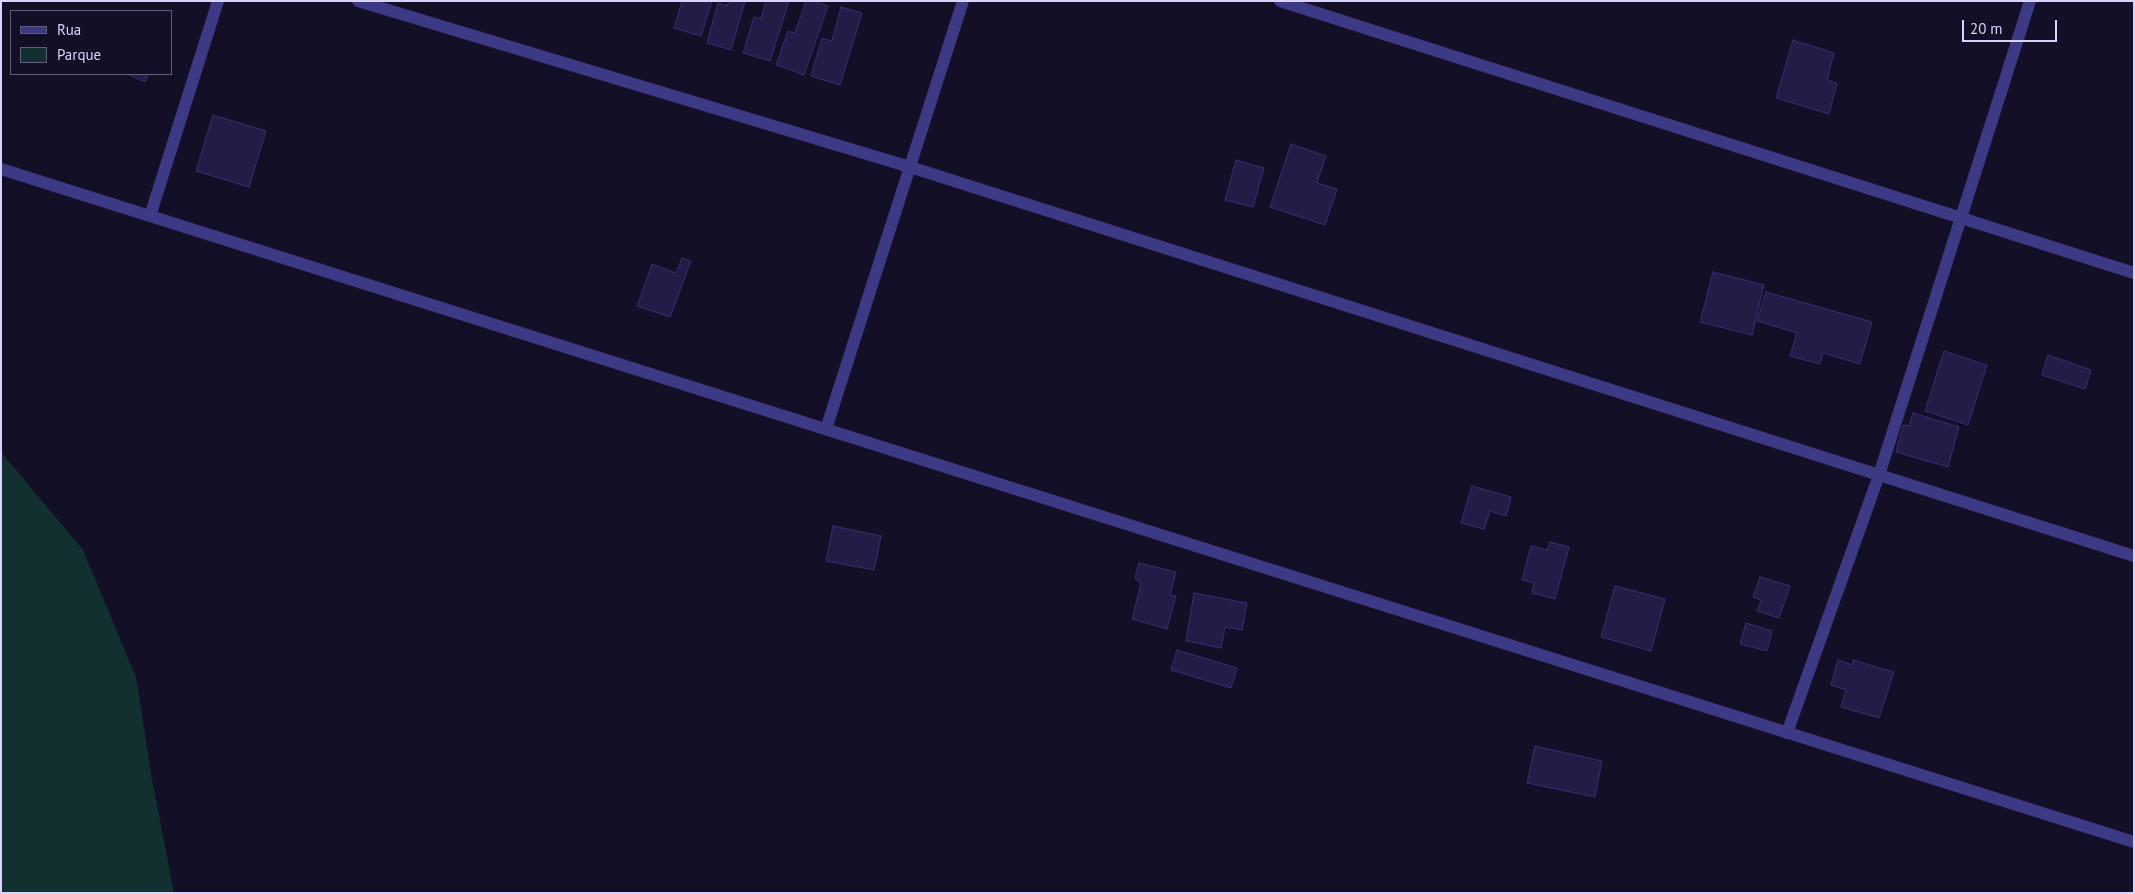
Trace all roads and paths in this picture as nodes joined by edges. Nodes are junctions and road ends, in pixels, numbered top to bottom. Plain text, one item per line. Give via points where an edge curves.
1 (218, 1) edge
2 (358, 1) edge
3 (964, 1) edge
4 (1280, 1) edge
5 (2030, 1) edge
6 (910, 167) junction
7 (1, 169) edge
8 (150, 216) junction
9 (1961, 218) junction
10 (2134, 273) edge
11 (826, 429) junction
12 (1879, 475) junction
13 (2134, 556) edge
14 (1786, 732) junction
15 (2134, 842) edge

1 - 8 street
2 - 6 street
3 - 6 street
4 - 9 street
5 - 9 street
6 - 11 street
6 - 12 street
7 - 8 street
8 - 11 street
9 - 10 street
9 - 12 street
11 - 14 street
12 - 13 street
12 - 14 street
14 - 15 street

